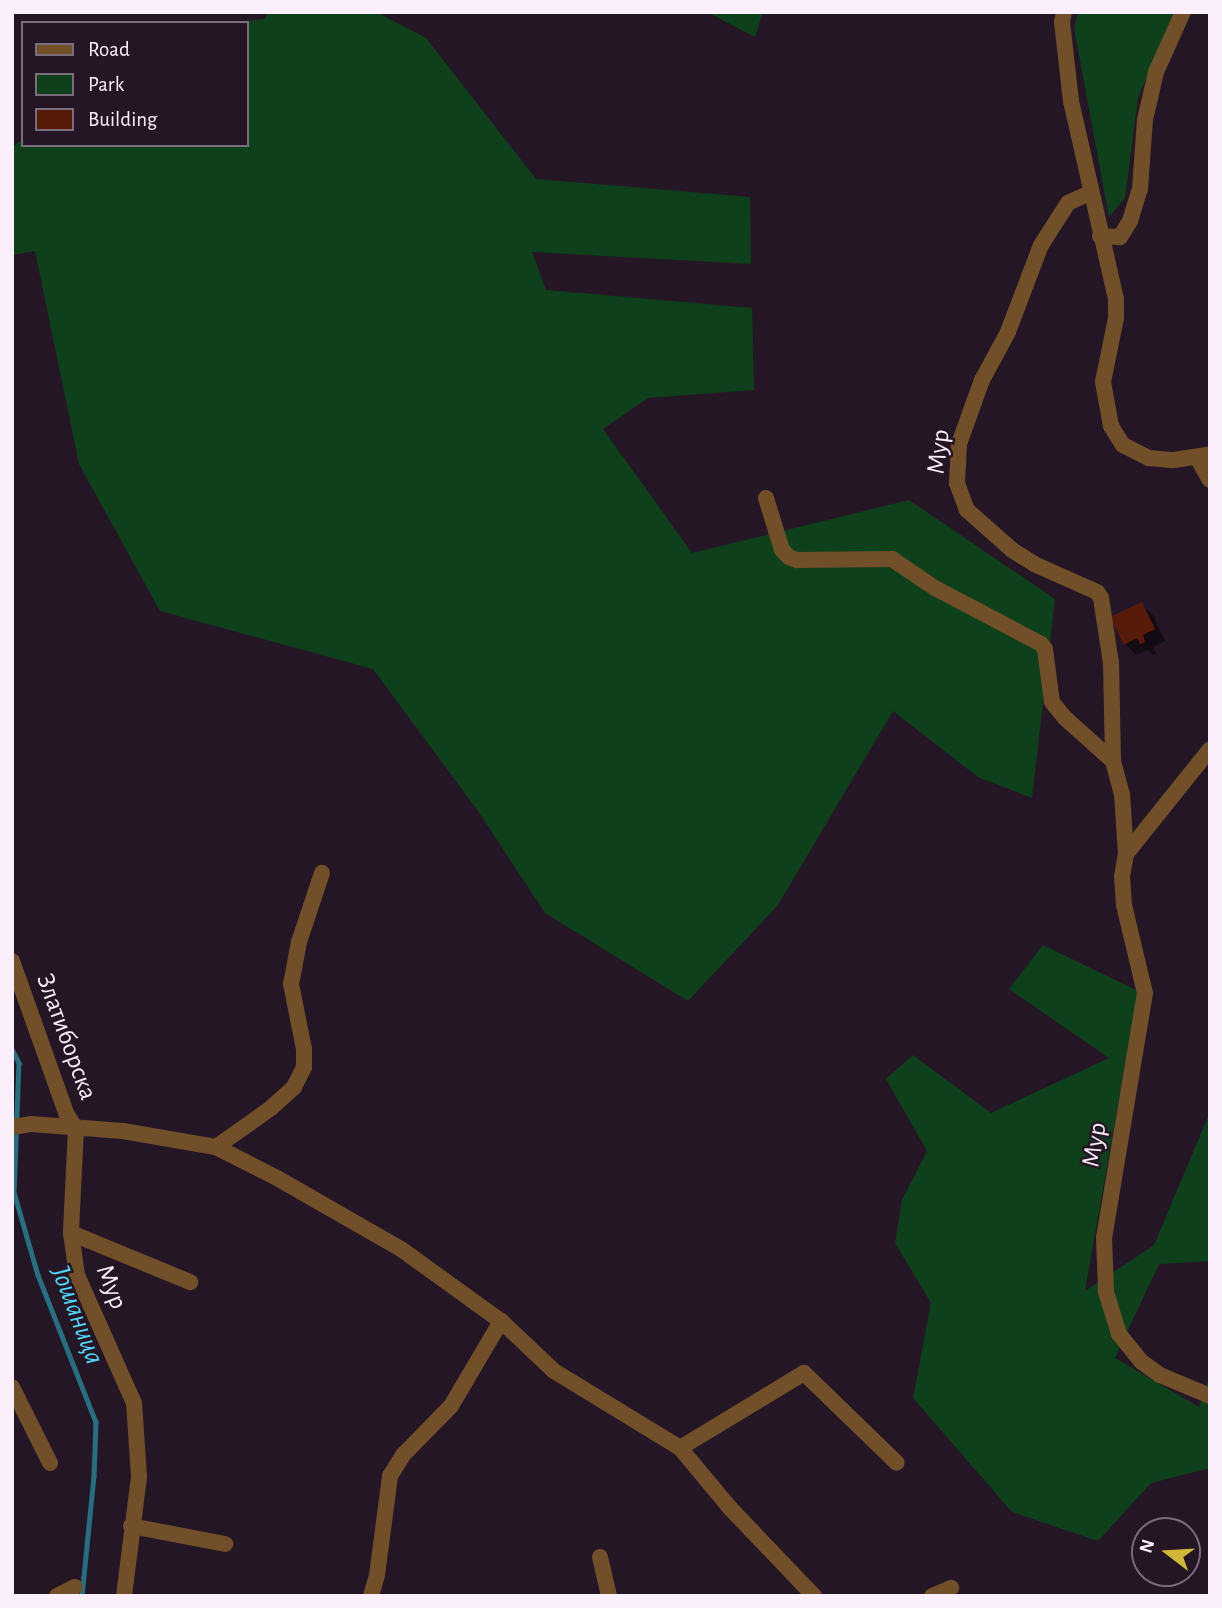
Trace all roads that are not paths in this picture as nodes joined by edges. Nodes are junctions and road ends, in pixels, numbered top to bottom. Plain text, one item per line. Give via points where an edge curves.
1 (1064, 12) edge
2 (1183, 12) edge
3 (1090, 193) junction
4 (1100, 236) junction
5 (1204, 456) edge
6 (1210, 480) edge
7 (766, 498) dead end
8 (1210, 750) edge
9 (1113, 761) junction
10 (1126, 854) junction
11 (321, 873) dead end
12 (12, 961) edge
13 (12, 1127) edge
14 (76, 1129) junction
15 (216, 1147) junction
16 (71, 1233) junction
17 (190, 1282) dead end
18 (500, 1321) junction
19 (12, 1387) edge
20 (1210, 1396) edge
21 (680, 1448) junction
22 (50, 1463) dead end
23 (897, 1463) dead end
24 (131, 1526) junction
25 (225, 1544) dead end
26 (600, 1557) dead end
27 (75, 1587) dead end
28 (951, 1588) dead end
29 (57, 1596) edge
30 (124, 1596) edge
31 (371, 1596) edge
32 (609, 1596) edge
33 (814, 1596) edge
34 (932, 1596) edge

1 - 3 street via 1071,101
2 - 4 street via 1156,72 1145,120 1140,189 1130,221 1120,237
3 - 4 street
3 - 9 street, Мур via 1068,203 1041,245 1008,332 982,380 960,444 957,483 967,510 1012,550 1101,598 1111,663
4 - 5 street via 1116,299 1103,382 1111,426 1134,453 1174,460
5 - 6 street
7 - 9 street via 782,550 789,557 892,559 935,588 1041,644 1052,702
8 - 10 street
9 - 10 street, Мур via 1122,794
10 - 20 street, Мур via 1122,876 1125,905 1144,993 1104,1237 1106,1292 1119,1334 1142,1362 1160,1375
11 - 15 street via 291,984 304,1067 294,1087 271,1108
12 - 14 street, Златиборска via 66,1113
13 - 14 street via 31,1124
14 - 15 street via 123,1131
14 - 16 street, Мур
15 - 18 street via 401,1249
16 - 17 street
16 - 24 street, Мур via 77,1275 134,1403 139,1477
18 - 21 street via 554,1371
18 - 31 street via 451,1406 404,1454 390,1476
19 - 22 street
21 - 23 street via 804,1373
21 - 33 street
24 - 25 street
24 - 30 street, Мур
26 - 32 street
27 - 29 street
28 - 34 street

